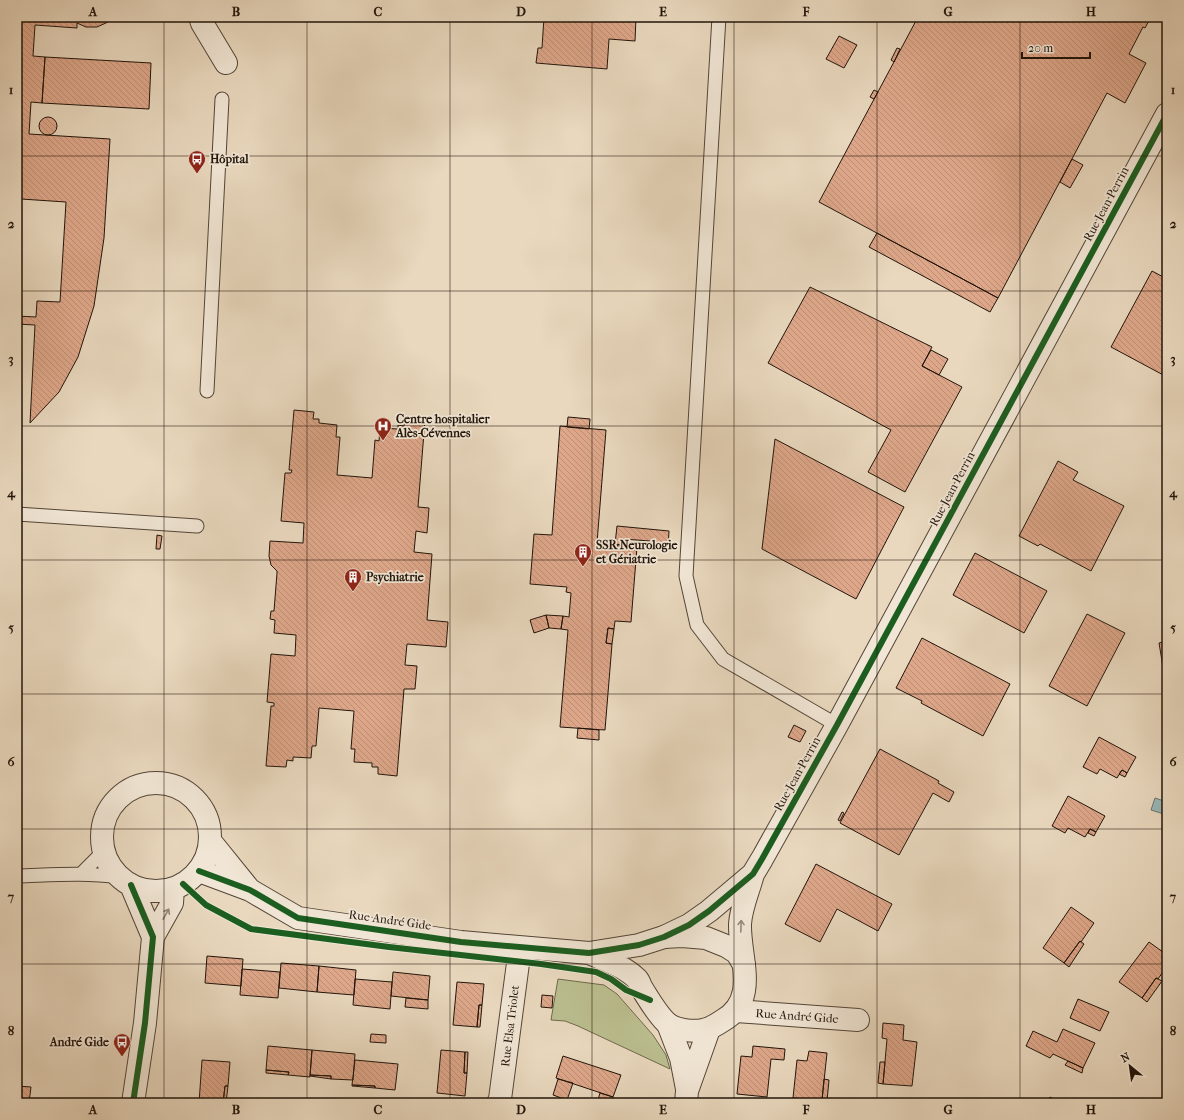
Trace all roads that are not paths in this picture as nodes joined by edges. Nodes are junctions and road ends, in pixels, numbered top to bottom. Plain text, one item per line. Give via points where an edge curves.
1 (200, 17) edge
2 (718, 17) edge
3 (226, 63) dead end
4 (222, 99) dead end
5 (1167, 114) edge
6 (207, 391) dead end
7 (17, 514) edge
8 (197, 526) dead end
9 (837, 725) junction
10 (210, 842) junction
11 (104, 851) junction
12 (198, 871) junction
13 (81, 874) junction
14 (753, 874) junction
15 (17, 876) edge
16 (125, 881) junction
17 (173, 889) junction
18 (250, 890) junction
19 (153, 937) junction
20 (664, 937) junction
21 (520, 948) junction
22 (589, 952) junction
23 (744, 965) junction
24 (736, 1011) junction
25 (858, 1020) dead end
26 (668, 1024) junction
27 (709, 1029) junction
28 (687, 1097) edge
29 (133, 1103) edge
30 (498, 1103) edge

1 - 3 street
2 - 9 lane via 686,576 697,625 723,659
4 - 6 lane
5 - 9 street, Rue Jean Perrin
7 - 8 lane
9 - 14 street, Rue Jean Perrin
10 - 11 street via 210,824 203,808 190,794 175,786 158,782 141,784 126,791 114,803 105,818 102,834
10 - 12 street via 207,858
10 - 18 street, Rue André Gide
11 - 13 lane
11 - 16 street via 110,865
12 - 17 street via 192,878
12 - 18 street, Rue André Gide
13 - 15 lane
13 - 16 lane via 100,874
14 - 20 street via 689,925
23 -> 14 street via 740,923
16 - 17 street via 145,890
16 - 19 street
19 -> 17 street via 172,903
18 - 21 street, Rue André Gide via 298,918 460,942
19 - 29 street via 145,1023
20 - 22 street via 639,945
20 - 23 street via 706,938 726,946 737,954
21 - 22 street, Rue André Gide
21 - 30 street, Rue Elsa Triolet
22 - 26 street via 624,968 638,980 657,1012
23 - 24 street via 744,993
24 - 25 street, Rue André Gide
24 - 27 street
26 - 27 street via 695,1031
26 - 28 street via 681,1058
27 - 28 street

